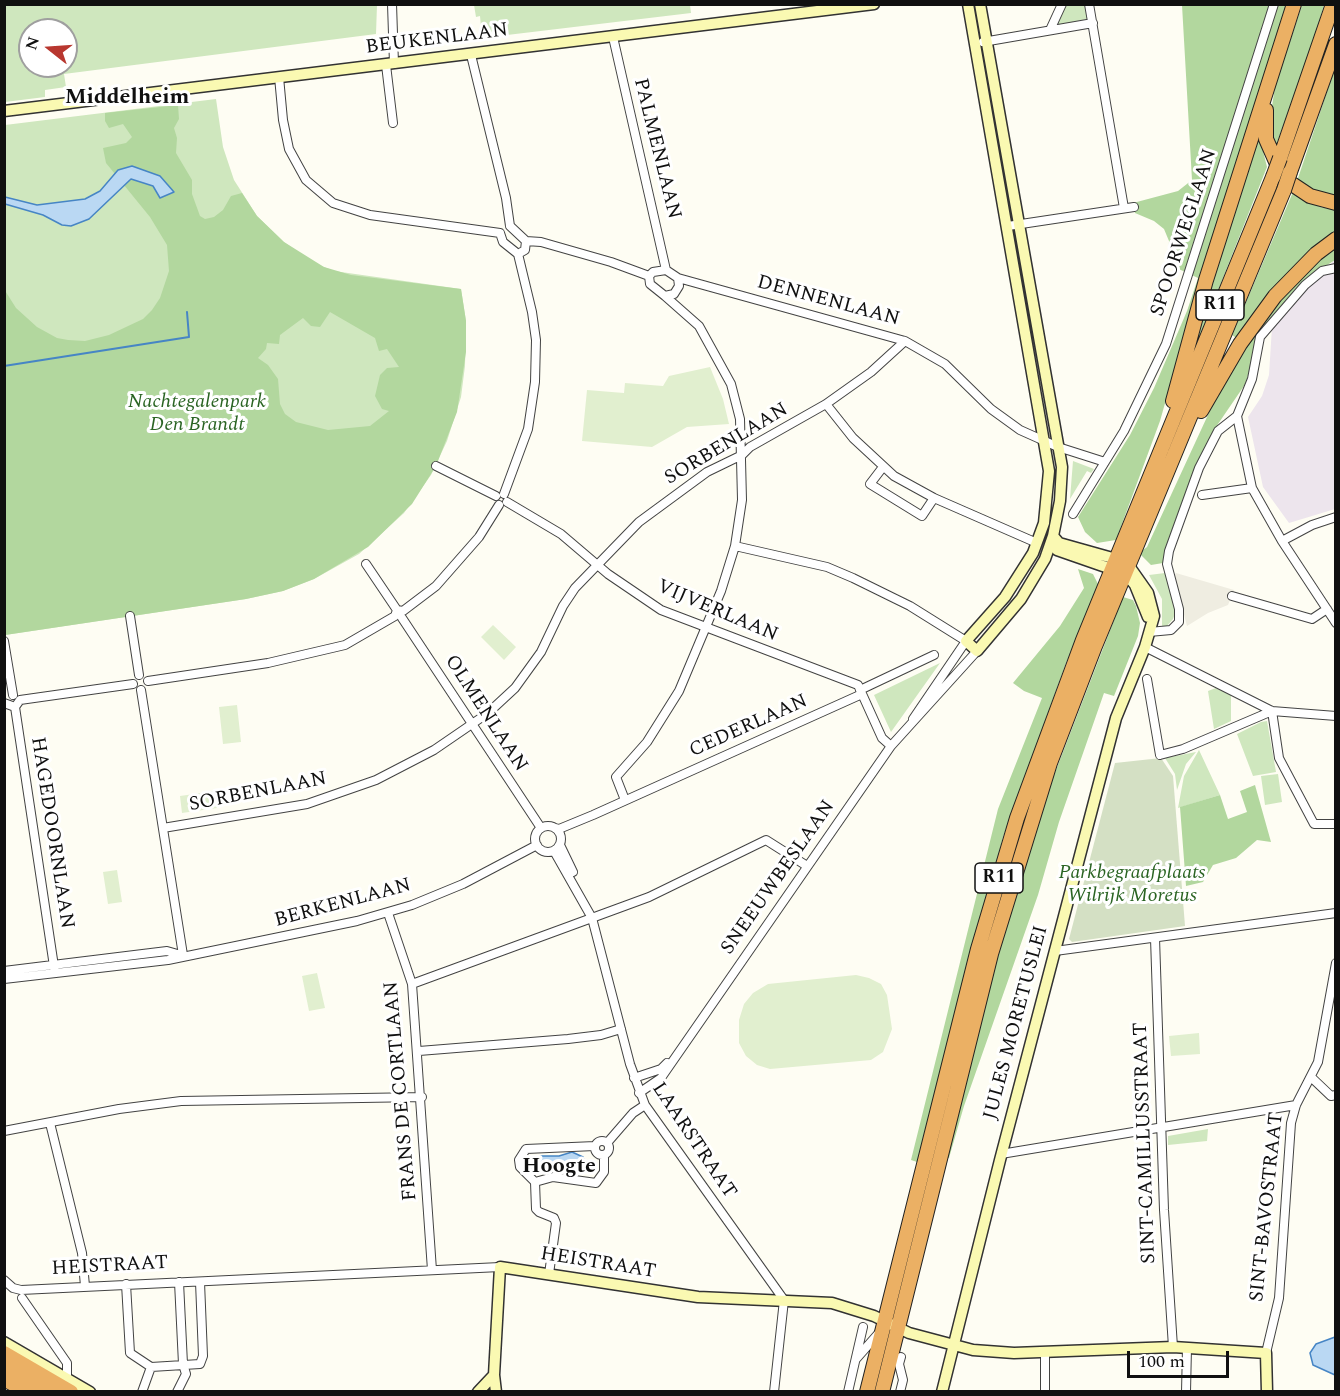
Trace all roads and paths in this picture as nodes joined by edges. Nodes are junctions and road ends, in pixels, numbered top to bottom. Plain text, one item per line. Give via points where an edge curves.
1 (392, 4) edge
2 (874, 4) edge
3 (968, 4) edge
4 (980, 4) edge
5 (1062, 4) edge
6 (1089, 4) edge
7 (1274, 4) edge
8 (1294, 4) edge
9 (1333, 4) edge
10 (1093, 23) junction
11 (1050, 30) junction
12 (613, 37) junction
13 (981, 42) junction
14 (1335, 44) edge
15 (472, 58) junction
16 (390, 64) junction
17 (279, 77) junction
18 (1272, 79) junction
19 (4, 111) edge
20 (393, 123) dead end
21 (1335, 203) edge
22 (1134, 207) dead end
23 (1124, 208) junction
24 (1020, 224) junction
25 (510, 226) junction
26 (1008, 226) junction
27 (500, 233) junction
28 (1335, 239) edge
29 (526, 241) junction
30 (518, 254) junction
31 (1335, 268) edge
32 (666, 270) junction
33 (648, 276) junction
34 (678, 278) junction
35 (665, 296) junction
36 (905, 341) junction
37 (826, 404) junction
38 (1237, 416) junction
39 (1167, 433) junction
40 (1182, 439) junction
41 (1046, 442) junction
42 (1058, 447) junction
43 (742, 455) junction
44 (1105, 462) junction
45 (436, 466) dead end
46 (883, 467) junction
47 (1252, 488) junction
48 (1202, 495) dead end
49 (934, 498) junction
50 (503, 500) junction
51 (1073, 514) dead end
52 (1335, 517) edge
53 (1053, 536) junction
54 (1282, 541) junction
55 (1037, 543) junction
56 (735, 546) junction
57 (1048, 550) junction
58 (1114, 563) junction
59 (366, 564) dead end
60 (597, 564) junction
61 (1127, 570) junction
62 (1232, 596) dead end
63 (1327, 609) junction
64 (399, 614) junction
65 (130, 616) dead end
66 (1335, 623) edge
67 (706, 629) junction
68 (1149, 632) junction
69 (4, 641) edge
70 (966, 641) junction
71 (1145, 647) junction
72 (978, 651) junction
73 (934, 655) dead end
74 (139, 675) junction
75 (1147, 679) dead end
76 (148, 681) junction
77 (133, 684) junction
78 (141, 690) junction
79 (862, 692) junction
80 (12, 701) edge
81 (1272, 711) junction
82 (1335, 716) edge
83 (472, 724) junction
84 (911, 724) junction
85 (891, 746) junction
86 (626, 800) junction
87 (593, 815) junction
88 (1335, 824) edge
89 (163, 828) junction
90 (542, 828) junction
91 (555, 828) junction
92 (561, 835) junction
93 (537, 845) junction
94 (557, 848) junction
95 (807, 866) junction
96 (388, 913) junction
97 (1335, 913) edge
98 (592, 918) junction
99 (1155, 938) junction
100 (1055, 951) junction
101 (183, 955) junction
102 (1335, 963) edge
103 (55, 968) junction
104 (4, 971) edge
105 (4, 979) edge
106 (412, 984) junction
107 (621, 1029) junction
108 (419, 1051) junction
109 (678, 1053) junction
110 (1311, 1077) junction
111 (634, 1078) junction
112 (639, 1093) junction
113 (1335, 1095) edge
114 (422, 1097) junction
115 (645, 1105) junction
116 (1296, 1105) junction
117 (50, 1123) junction
118 (1162, 1126) junction
119 (4, 1131) edge
120 (607, 1143) junction
121 (595, 1146) junction
122 (1001, 1154) junction
123 (604, 1156) junction
124 (535, 1182) junction
125 (500, 1268) junction
126 (432, 1270) junction
127 (549, 1274) junction
128 (200, 1281) junction
129 (7, 1282) edge
130 (179, 1282) junction
131 (126, 1284) junction
132 (85, 1286) junction
133 (22, 1298) dead end
134 (784, 1300) junction
135 (863, 1327) dead end
136 (887, 1327) junction
137 (4, 1342) edge
138 (952, 1346) junction
139 (1173, 1347) junction
140 (1187, 1348) junction
141 (1045, 1352) junction
142 (4, 1353) edge
143 (1266, 1353) junction
144 (901, 1357) dead end
145 (856, 1359) junction
146 (183, 1364) junction
147 (4, 1366) edge
148 (151, 1367) junction
149 (494, 1375) junction
150 (4, 1379) edge
151 (69, 1385) edge
152 (4, 1389) edge
153 (9, 1392) edge
154 (28, 1392) edge
155 (51, 1392) edge
156 (90, 1392) edge
157 (142, 1392) edge
158 (177, 1392) edge
159 (478, 1392) edge
160 (488, 1392) edge
161 (496, 1392) edge
162 (774, 1392) edge
163 (848, 1392) edge
164 (867, 1392) edge
165 (882, 1392) edge
166 (900, 1392) edge
167 (942, 1392) edge
168 (1045, 1392) edge
169 (1186, 1392) edge
170 (1267, 1392) edge

1 - 16 street
2 - 12 street, BEUKENLAAN
3 - 13 street
4 - 13 street
5 - 11 street
6 - 10 street
7 - 44 street, SPOORWEGLAAN via 1166,344
8 - 18 highway
9 - 39 highway, R11, bridge via 1273,177
10 - 11 street
10 - 23 street
11 - 13 street
12 - 15 street, BEUKENLAAN
12 - 32 street, PALMENLAAN
13 - 24 street
13 - 26 street
14 - 40 highway, R11, bridge via 1284,190
15 - 16 street, BEUKENLAAN
15 - 25 street
16 - 17 street, BEUKENLAAN
16 - 20 street
17 - 19 street, BEUKENLAAN
17 - 27 street via 289,148 306,180 333,202 370,215
18 - 21 highway via 1265,125 1273,159 1298,189
18 - 39 highway via 1206,280
22 - 23 street
23 - 24 street
24 - 26 street
24 - 42 street
25 - 27 street
25 - 29 street
26 - 41 street
27 - 30 street via 501,240
28 - 40 highway via 1275,296 1240,344
29 - 30 street via 525,250
29 - 33 street via 542,242
30 - 50 street via 536,340 535,382 528,429
31 - 38 street via 1322,271 1305,285 1260,337 1252,379
32 - 33 street
32 - 34 street, DENNENLAAN
33 - 35 street via 650,284
34 - 35 street via 674,294
34 - 36 street, DENNENLAAN
35 - 43 street via 699,326 721,363 740,419
36 - 37 street, SORBENLAAN via 871,372
36 - 41 street, DENNENLAAN via 945,364 1009,423
37 - 43 street, SORBENLAAN
37 - 46 street via 845,431
38 - 47 street
38 - 68 street via 1218,431 1199,468 1169,550 1167,564 1179,622 1171,630
39 - 58 highway, R11
40 - 61 highway, R11
41 - 42 street, DENNENLAAN
41 - 55 street via 1048,502
42 - 44 street
42 - 53 street via 1062,481
43 - 56 street via 742,500
43 - 60 street, SORBENLAAN via 707,472 664,502
44 - 51 street, SPOORWEGLAAN
45 - 50 street
46 - 49 street
46 - 49 street via 870,484 922,516
47 - 48 street
47 - 54 street
49 - 55 street
50 - 60 street, VIJVERLAAN via 561,534
50 - 64 street via 457,564
52 - 54 street
53 - 57 street
53 - 58 street, JULES MORETUSLEI via 1059,543
54 - 63 street
55 - 70 street via 1015,585
56 - 67 street
56 - 70 street via 815,564 853,578 910,606
57 - 58 street, JULES MORETUSLEI
57 - 72 street via 1028,590
58 - 61 street, JULES MORETUSLEI
58 - 136 highway, R11 via 1042,746 1000,873
59 - 64 street, OLMENLAAN
60 - 67 street, VIJVERLAAN via 661,610
60 - 83 street, SORBENLAAN via 563,606 532,668 503,700
61 - 68 street, JULES MORETUSLEI via 1148,592 1154,616
61 - 136 highway, R11 via 1058,741 1010,888
62 - 63 street via 1312,619
63 - 66 street
64 - 76 street via 345,645 302,657
64 - 83 street, OLMENLAAN
65 - 74 street
67 - 79 street, VIJVERLAAN via 858,685
67 - 86 street via 679,691 646,742 616,777
68 - 71 street, JULES MORETUSLEI
69 - 80 street, HAGEDOORNLAAN
70 - 72 street
70 - 84 street, SNEEUWBESLAAN
71 - 81 street
71 - 100 street, JULES MORETUSLEI via 1116,718
72 - 84 street, SNEEUWBESLAAN
73 - 79 street, CEDERLAAN
74 - 76 street
74 - 77 street
75 - 81 street via 1160,755 1190,747
76 - 78 street
77 - 78 street
77 - 80 street
78 - 89 street
79 - 85 street via 882,738
79 - 86 street, CEDERLAAN
80 - 103 street, HAGEDOORNLAAN
81 - 82 street
81 - 88 street via 1280,758 1314,824
83 - 89 street, SORBENLAAN via 408,764 350,790 282,810
83 - 90 street, OLMENLAAN
84 - 85 street, SNEEUWBESLAAN
85 - 95 street, SNEEUWBESLAAN
86 - 87 street, CEDERLAAN
87 - 91 street, CEDERLAAN
87 - 92 street, CEDERLAAN
89 - 101 street
90 - 91 street
90 - 93 street via 536,834
91 - 92 street
92 - 94 street
93 - 94 street via 542,851
93 - 96 street, BERKENLAAN via 463,884
94 - 98 street, LAARSTRAAT
95 - 98 street via 766,840 649,897
95 - 109 street, SNEEUWBESLAAN
96 - 101 street, BERKENLAAN via 296,936
96 - 106 street, FRANS DE CORTLAAN
97 - 99 street
98 - 106 street
98 - 107 street, LAARSTRAAT
99 - 100 street
99 - 118 street, SINT-CAMILLUSSTRAAT
100 - 122 street, JULES MORETUSLEI
101 - 103 street, BERKENLAAN via 167,951
102 - 110 street, SINT-BAVOSTRAAT via 1318,1062
103 - 104 street, BERKENLAAN
103 - 105 street, BERKENLAAN
106 - 108 street, FRANS DE CORTLAAN
107 - 108 street via 568,1039
107 - 111 street, LAARSTRAAT
108 - 114 street, FRANS DE CORTLAAN
109 - 111 street, SNEEUWBESLAAN via 661,1070
109 - 112 street, SNEEUWBESLAAN via 661,1078
110 - 113 street via 1331,1096
110 - 116 street, SINT-BAVOSTRAAT
111 - 112 street, LAARSTRAAT
112 - 115 street, LAARSTRAAT
114 - 117 street via 212,1098 119,1109
114 - 126 street, FRANS DE CORTLAAN
115 - 120 street
115 - 134 street, LAARSTRAAT
116 - 118 street via 1172,1128
116 - 143 street, SINT-BAVOSTRAAT via 1288,1155 1279,1298
117 - 119 street
117 - 132 street via 82,1253
118 - 122 street
118 - 139 street, SINT-CAMILLUSSTRAAT
120 - 121 street via 600,1141
120 - 123 street via 609,1150
121 - 123 street via 597,1153
121 - 124 street via 526,1149 520,1167
122 - 138 street, JULES MORETUSLEI
123 - 124 street via 604,1172 596,1184 553,1177
124 - 127 street via 536,1209 556,1223
125 - 126 street, HEISTRAAT
125 - 127 street, HEISTRAAT
125 - 149 street
126 - 128 street, HEISTRAAT
127 - 134 street, HEISTRAAT via 698,1297
128 - 130 street, HEISTRAAT
128 - 146 street via 203,1356 200,1364
129 - 132 street, HEISTRAAT via 21,1290
130 - 131 street, HEISTRAAT
130 - 146 street
131 - 132 street, HEISTRAAT
131 - 148 street via 130,1353
133 - 151 street via 67,1364
134 - 136 street, HEISTRAAT via 832,1303
134 - 162 street
135 - 145 street
136 - 138 street, HEISTRAAT
136 - 145 street
136 - 164 highway, R11
136 - 165 highway, R11
137 - 151 street
138 - 141 street, HEISTRAAT via 992,1352
138 - 167 street, JULES MORETUSLEI
139 - 140 street, HEISTRAAT
139 - 141 street, HEISTRAAT
140 - 143 street, HEISTRAAT
140 - 169 street
141 - 168 street
142 - 151 highway
143 - 170 street
144 - 166 street
145 - 163 street
146 - 148 street
146 - 158 street via 186,1374
147 - 155 highway
148 - 157 street
149 - 159 street
149 - 160 street
149 - 161 street
150 - 154 highway
151 - 156 street
152 - 153 highway

